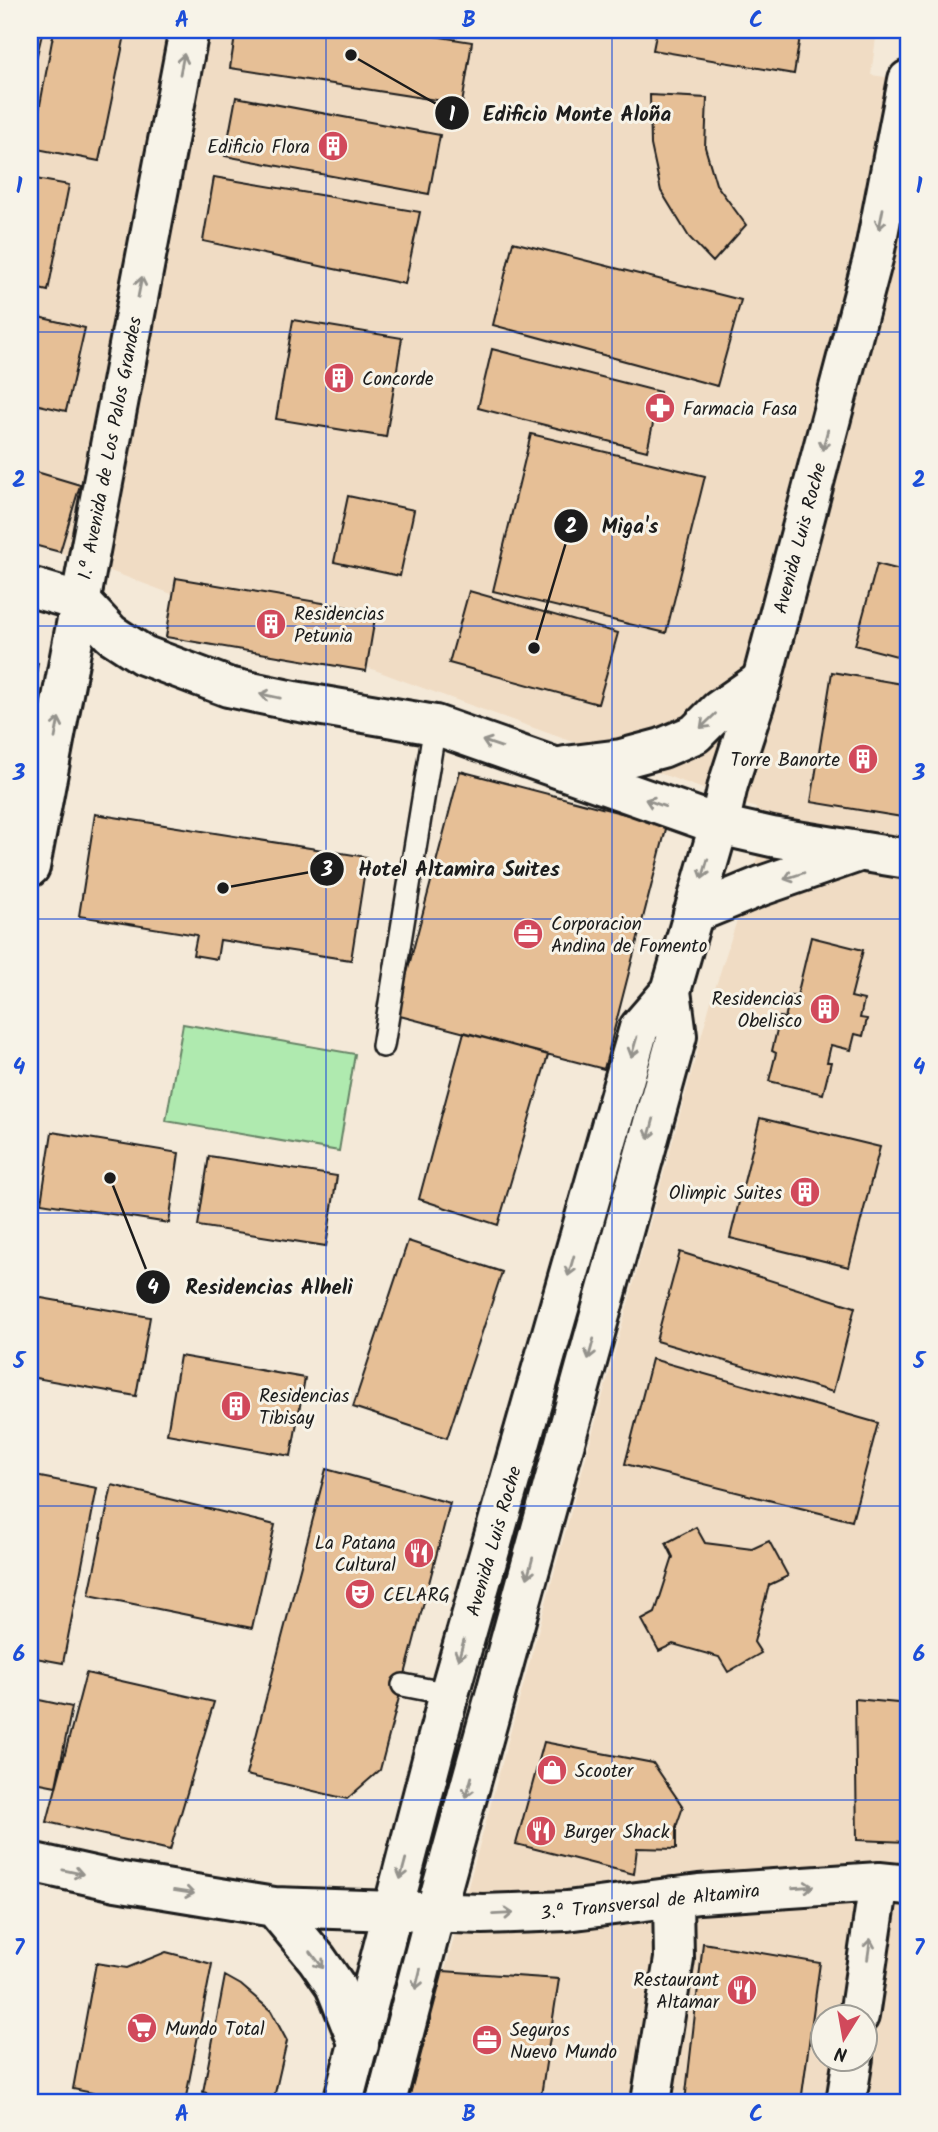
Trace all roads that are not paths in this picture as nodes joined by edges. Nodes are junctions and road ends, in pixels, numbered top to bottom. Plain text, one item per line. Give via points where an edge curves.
1 (189, 30) edge
2 (908, 80) edge
3 (904, 123) edge
4 (30, 587) edge
5 (81, 603) junction
6 (762, 680) junction
7 (435, 725) junction
8 (556, 767) junction
9 (719, 825) junction
10 (858, 852) junction
11 (908, 859) edge
12 (30, 867) edge
13 (693, 914) junction
14 (671, 992) junction
15 (383, 1046) dead end
16 (403, 1685) dead end
17 (449, 1694) junction
18 (30, 1862) edge
19 (893, 1883) edge
20 (673, 1897) junction
21 (274, 1907) junction
22 (391, 1910) junction
23 (435, 1913) junction
24 (863, 2002) edge
25 (359, 2045) junction
26 (851, 2072) edge
27 (343, 2102) edge
28 (386, 2102) edge
29 (651, 2102) edge
30 (846, 2102) edge

5 -> 1 street, 1.ª Avenida de Los Palos Grandes
2 - 3 street, Avenida Luis Roche
3 -> 6 street, Avenida Luis Roche
4 - 5 street
7 -> 5 street via 228,687 143,655 111,634
12 -> 5 street, 1.ª Avenida de Los Palos Grandes
6 -> 8 street via 719,710 695,734 662,748 621,759
6 - 9 street, Avenida Luis Roche
8 -> 7 street
7 - 15 lane
9 -> 8 street
9 - 10 street
9 -> 13 street, Avenida Luis Roche
10 - 11 street
10 -> 13 street
13 - 14 street, Avenida Luis Roche
14 -> 17 street, Avenida Luis Roche via 639,1028
14 -> 23 street, Avenida Luis Roche via 677,1036
16 - 17 lane
17 -> 22 street, Avenida Luis Roche
18 -> 21 street, 3.ª Transversal de Altamira
20 -> 19 street, 3.ª Transversal de Altamira
24 -> 19 street
23 -> 20 street, 3.ª Transversal de Altamira via 567,1911
20 - 29 street via 674,1959
21 - 22 street, 3.ª Transversal de Altamira
21 -> 25 street via 335,1985
22 - 23 street, 3.ª Transversal de Altamira
22 - 25 street, Avenida Luis Roche
23 -> 28 street, Avenida Luis Roche
25 - 27 street, Avenida Luis Roche
26 - 30 street

